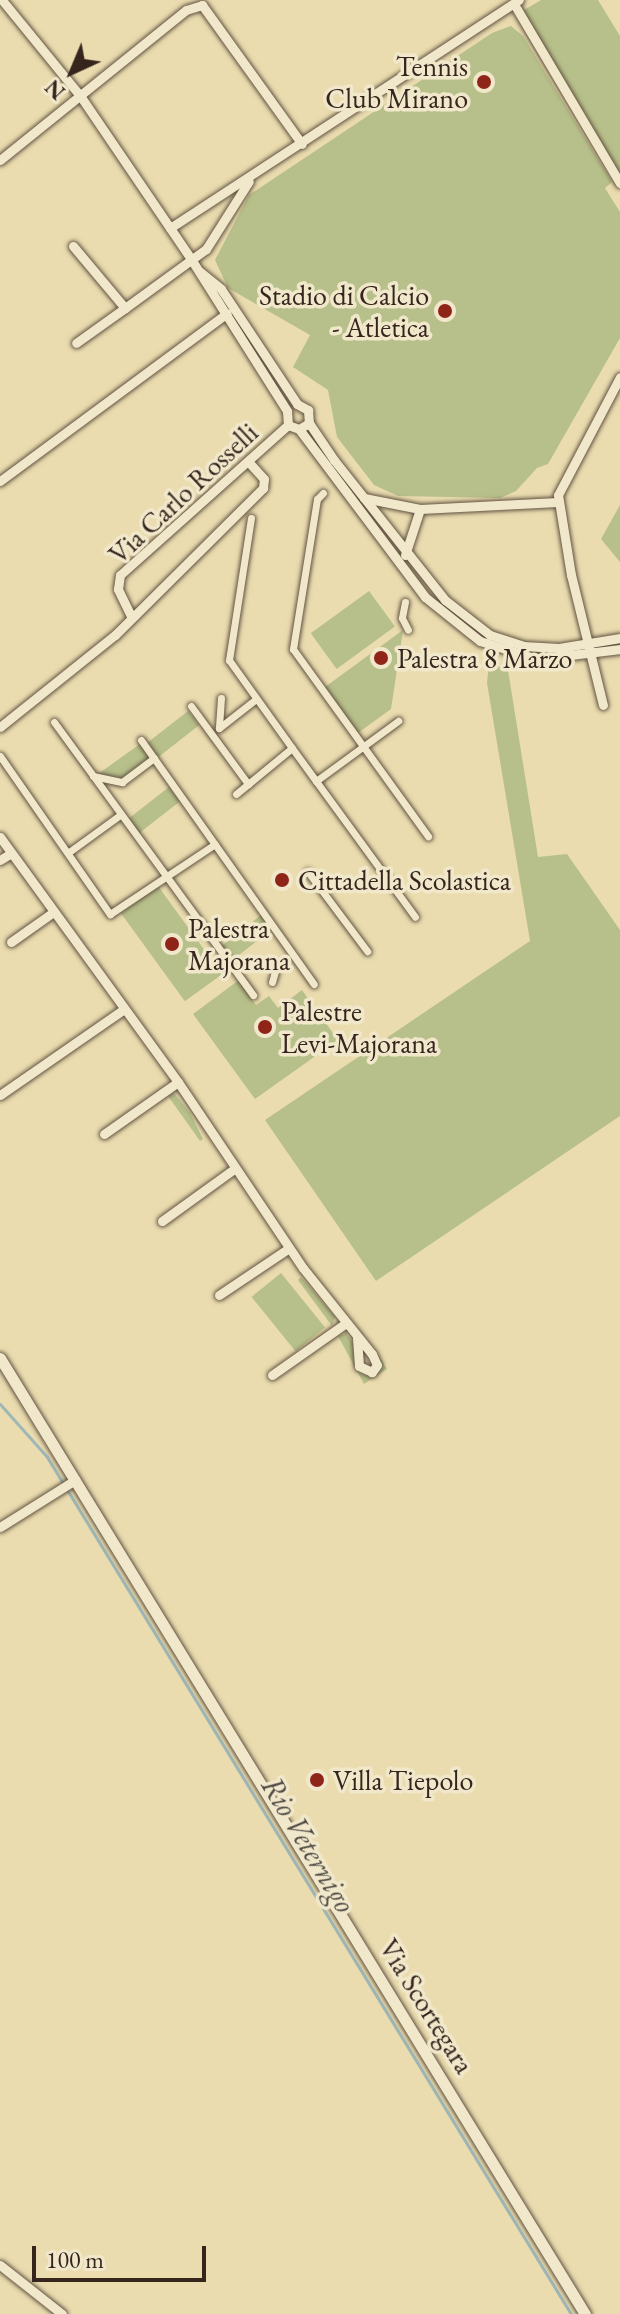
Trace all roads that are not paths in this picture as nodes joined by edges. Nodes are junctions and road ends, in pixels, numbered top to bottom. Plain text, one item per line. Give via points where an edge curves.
1 (2, 0) edge
2 (201, 2) edge
3 (517, 2) edge
4 (81, 97) junction
5 (302, 144) junction
6 (0, 160) edge
7 (253, 176) junction
8 (620, 183) edge
9 (170, 228) junction
10 (73, 246) dead end
11 (191, 259) junction
12 (199, 271) junction
13 (125, 308) junction
14 (234, 309) junction
15 (223, 315) junction
16 (76, 343) dead end
17 (620, 377) edge
18 (297, 404) junction
19 (287, 411) junction
20 (309, 423) junction
21 (288, 425) junction
22 (299, 429) junction
23 (248, 461) junction
24 (0, 481) edge
25 (323, 493) dead end
26 (361, 496) junction
27 (558, 502) junction
28 (420, 509) junction
29 (251, 518) dead end
30 (405, 555) junction
31 (405, 602) dead end
32 (131, 616) junction
33 (408, 630) dead end
34 (620, 638) edge
35 (620, 649) edge
36 (588, 650) junction
37 (221, 698) dead end
38 (256, 699) junction
39 (603, 705) dead end
40 (191, 706) dead end
41 (398, 721) dead end
42 (54, 722) dead end
43 (0, 727) edge
44 (141, 740) dead end
45 (363, 746) junction
46 (292, 748) junction
47 (0, 756) edge
48 (154, 758) junction
49 (93, 776) junction
50 (316, 781) junction
51 (248, 784) junction
52 (236, 794) dead end
53 (120, 815) junction
54 (428, 836) dead end
55 (0, 837) edge
56 (215, 844) junction
57 (69, 852) junction
58 (11, 853) junction
59 (0, 860) edge
60 (308, 872) dead end
61 (167, 879) junction
62 (52, 913) junction
63 (415, 917) dead end
64 (11, 942) dead end
65 (367, 951) dead end
66 (277, 964) dead end
67 (272, 982) dead end
68 (314, 984) dead end
69 (253, 995) dead end
70 (124, 1009) junction
71 (178, 1082) junction
72 (0, 1095) edge
73 (104, 1134) dead end
74 (234, 1169) junction
75 (162, 1221) dead end
76 (289, 1248) junction
77 (219, 1295) dead end
78 (346, 1323) junction
79 (357, 1337) dead end
80 (0, 1358) edge
81 (272, 1375) dead end
82 (75, 1480) junction
83 (0, 1527) edge
84 (0, 2265) edge
85 (62, 2314) edge
86 (585, 2314) edge

1 - 4 street
2 - 4 street
2 - 5 street
3 - 5 street
3 - 8 street
4 - 6 street
4 - 9 street
5 - 7 street
7 - 9 street
7 - 11 street via 206,249
9 - 11 street
10 - 13 street
11 - 12 street
11 - 13 street
12 - 14 street
12 - 15 street
13 - 16 street
14 - 15 street
14 - 18 street
15 - 19 street
15 - 24 street
17 - 27 street via 560,487
18 - 19 street
18 - 20 street via 308,410
19 - 21 street
20 - 22 street
20 - 26 street
21 - 22 street
21 - 23 street, Via Carlo Rosselli
22 - 36 street via 393,559 425,597 460,626 492,648 515,655
23 - 32 street, Via Carlo Rosselli via 120,575 118,589
23 - 32 street via 264,479 263,488
25 - 45 street via 317,499 293,649
26 - 28 street
26 - 30 street
27 - 28 street
27 - 36 street
28 - 30 street
29 - 38 street via 229,660
30 - 36 street via 445,600 490,635 523,646
31 - 33 street via 402,618
32 - 43 street via 115,635
34 - 36 street
35 - 36 street
36 - 39 street
37 - 38 street via 219,728
38 - 46 street
40 - 51 street
41 - 45 street
42 - 49 street
44 - 48 street
45 - 50 street
45 - 54 street
46 - 50 street
46 - 51 street
47 - 57 street
48 - 49 street via 122,782
48 - 56 street
49 - 53 street
50 - 63 street
51 - 52 street
53 - 57 street
53 - 61 street
55 - 58 street
56 - 61 street
56 - 68 street
57 - 61 street via 110,914
58 - 59 street
58 - 62 street
60 - 65 street
61 - 69 street
62 - 64 street
62 - 70 street
66 - 67 street
70 - 71 street
70 - 72 street
71 - 73 street
71 - 74 street
74 - 75 street
74 - 76 street
76 - 77 street
76 - 78 street
78 - 79 street
78 - 81 street
80 - 82 street, Via Scortegara
82 - 83 street
82 - 86 street, Via Scortegara
84 - 85 street

